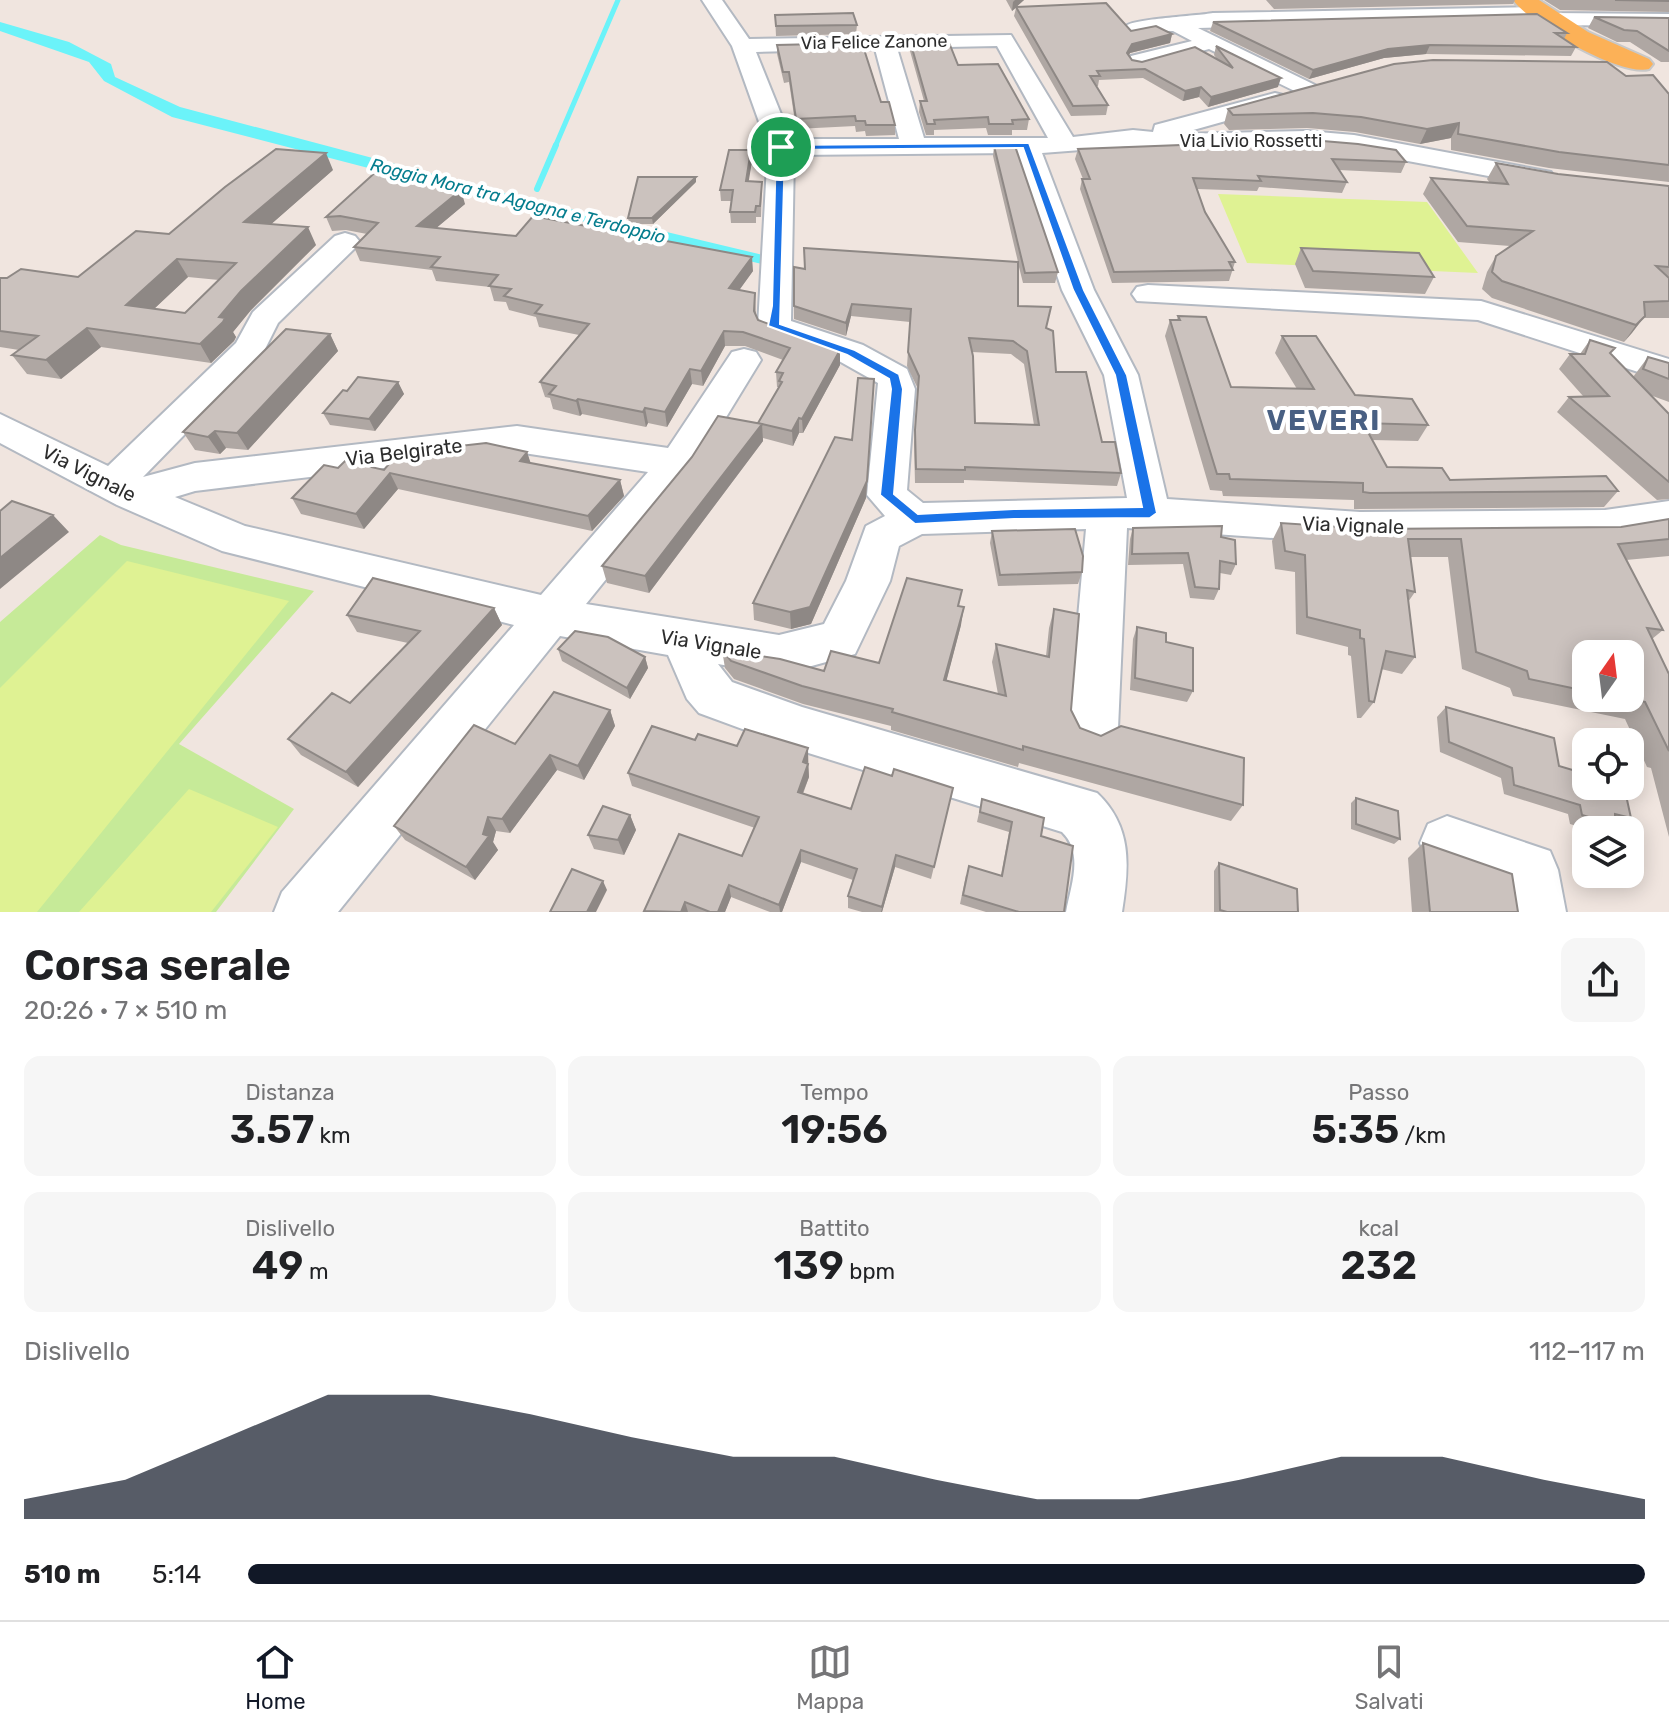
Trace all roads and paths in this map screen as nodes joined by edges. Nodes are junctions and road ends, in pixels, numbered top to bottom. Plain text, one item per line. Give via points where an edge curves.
1 (712, 0) edge
2 (1545, 15) edge
3 (1669, 20) edge
4 (1177, 25) junction
5 (1136, 26) edge
6 (884, 42) junction
7 (1211, 42) junction
8 (743, 46) junction
9 (1139, 61) edge
10 (1586, 65) edge
11 (1651, 70) edge
12 (1133, 138) junction
13 (1026, 145) junction
14 (1065, 145) junction
15 (914, 146) junction
16 (781, 147) junction
17 (1564, 181) edge
18 (345, 242) dead end
19 (1148, 294) dead end
20 (744, 360) dead end
21 (1669, 371) edge
22 (0, 427) edge
23 (678, 463) junction
24 (121, 490) junction
25 (1129, 513) junction
26 (1669, 516) edge
27 (915, 519) junction
28 (550, 616) junction
29 (684, 639) junction
30 (1093, 728) dead end
31 (1447, 843) dead end
32 (302, 912) edge
33 (1094, 912) edge
34 (1538, 912) edge

1 - 8 street
2 - 3 street
2 - 4 street via 1213,19
2 - 11 main road via 1590,49
4 - 5 street
4 - 7 street
6 - 8 street, Via Felice Zanone
6 - 14 street, Via Felice Zanone via 1004,39
6 - 15 street
7 - 9 street
7 - 12 street via 1317,88
8 - 16 street
10 - 11 street
12 - 14 street, Via Livio Rossetti
12 - 17 street, Via Livio Rossetti via 1354,143
13 - 14 street, Via Livio Rossetti
13 - 15 street, Via Livio Rossetti
13 - 25 street via 1078,290 1121,375
15 - 16 street, Via Livio Rossetti
16 - 27 street via 774,326 851,353 895,377 887,495
18 - 24 street via 264,319 250,348
19 - 21 street via 1481,311
20 - 23 street
22 - 24 street, Via Vignale
23 - 24 street, Via Belgirate via 517,439
23 - 28 street
24 - 28 street, Via Vignale via 237,540
25 - 26 street, Via Vignale via 1360,528 1605,526
25 - 27 street, Via Vignale
25 - 30 street
27 - 29 street, Via Vignale via 881,537 868,581 839,640 779,655
28 - 29 street, Via Vignale
28 - 32 street
29 - 33 street via 716,698 1078,811 1093,822 1104,852
31 - 34 street via 1531,870

